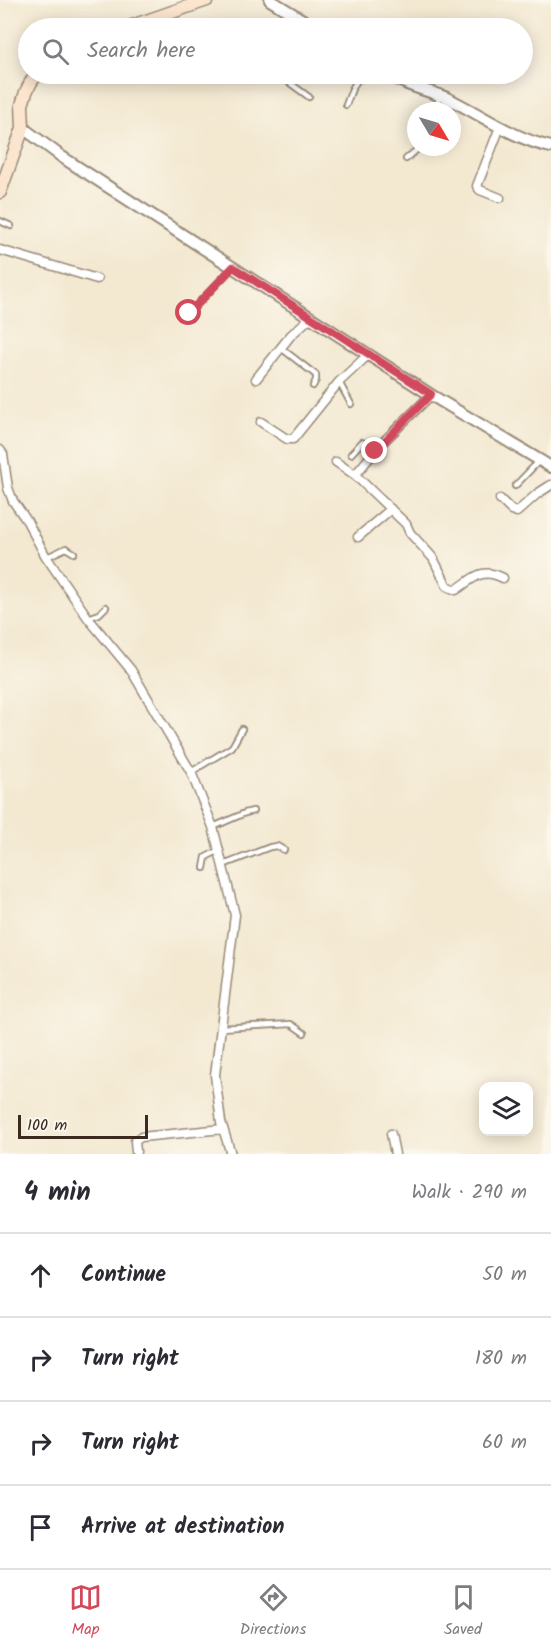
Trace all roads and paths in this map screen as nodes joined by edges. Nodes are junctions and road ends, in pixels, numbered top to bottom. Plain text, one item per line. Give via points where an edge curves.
1 (207, 0) edge
2 (270, 0) edge
3 (158, 18) edge
4 (299, 18) edge
5 (30, 84) edge
6 (291, 84) edge
7 (355, 84) edge
8 (408, 84) edge
9 (440, 96) junction
10 (309, 97) dead end
11 (438, 102) edge
12 (346, 105) dead end
13 (500, 127) junction
14 (22, 128) junction
15 (551, 147) edge
16 (410, 156) edge
17 (406, 159) dead end
18 (0, 192) edge
19 (500, 198) dead end
20 (0, 221) edge
21 (11, 226) dead end
22 (0, 250) edge
23 (233, 267) junction
24 (97, 279) dead end
25 (189, 313) dead end
26 (311, 317) junction
27 (281, 348) junction
28 (369, 354) junction
29 (256, 379) dead end
30 (339, 382) junction
31 (313, 386) dead end
32 (431, 394) junction
33 (351, 404) dead end
34 (261, 422) dead end
35 (0, 450) edge
36 (375, 451) junction
37 (351, 454) dead end
38 (540, 460) junction
39 (336, 462) dead end
40 (551, 467) edge
41 (355, 475) junction
42 (551, 485) edge
43 (515, 486) dead end
44 (500, 499) dead end
45 (391, 509) junction
46 (358, 537) dead end
47 (74, 553) dead end
48 (47, 557) junction
49 (503, 578) dead end
50 (106, 607) dead end
51 (88, 618) junction
52 (242, 729) dead end
53 (190, 772) junction
54 (253, 811) dead end
55 (213, 827) junction
56 (284, 850) dead end
57 (218, 851) junction
58 (223, 865) junction
59 (204, 868) dead end
60 (221, 1028) junction
61 (304, 1033) dead end
62 (223, 1129) junction
63 (391, 1134) dead end
64 (136, 1152) dead end
65 (231, 1154) edge
66 (394, 1154) edge

1 - 3 main road
2 - 4 street
5 - 14 main road via 22,105
6 - 10 lane
7 - 12 lane
8 - 9 street
9 - 11 lane
9 - 13 street
13 - 15 street
13 - 19 street via 477,186
14 - 18 main road
14 - 23 street
16 - 17 lane
20 - 21 lane
22 - 24 street
23 - 25 lane
23 - 26 street
26 - 27 street
26 - 28 street
27 - 29 street
27 - 31 lane via 316,375
28 - 30 street
28 - 32 street
30 - 33 lane
30 - 34 street via 292,439
32 - 36 street
32 - 38 street
35 - 48 street via 13,501
36 - 37 lane via 362,442
36 - 41 street
38 - 40 street
38 - 43 lane
39 - 41 street
41 - 45 street
42 - 44 street via 517,512
45 - 46 street
45 - 49 street via 432,558 451,589 456,590 481,573
47 - 48 lane via 66,548
48 - 51 street
50 - 51 lane
51 - 53 street via 131,670
52 - 53 lane via 232,747
53 - 55 street
54 - 55 lane
55 - 57 street
56 - 58 lane via 270,847
57 - 58 street
57 - 59 lane via 206,857
58 - 60 street via 235,921
60 - 61 lane via 291,1024
60 - 62 street via 215,1075
62 - 64 street via 141,1137 135,1141
62 - 65 street
63 - 66 street

